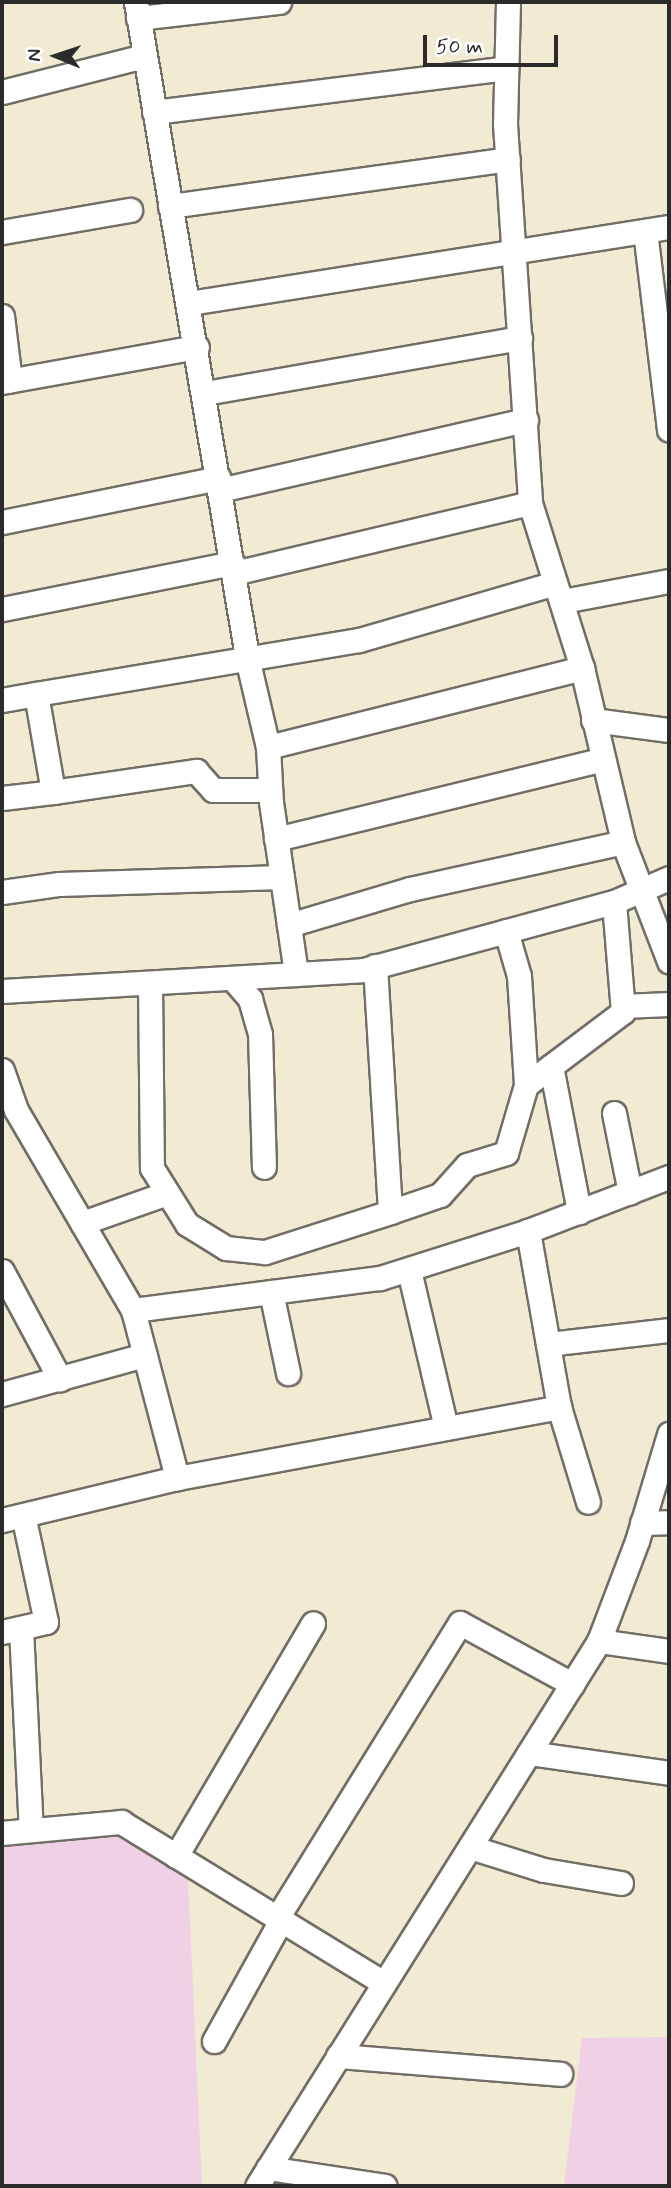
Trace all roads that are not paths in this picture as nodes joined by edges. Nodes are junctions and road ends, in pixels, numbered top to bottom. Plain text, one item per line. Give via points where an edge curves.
1 (279, 2) edge
2 (508, 2) edge
3 (137, 10) edge
4 (144, 56) junction
5 (506, 68) junction
6 (2, 92) edge
7 (154, 112) junction
8 (508, 159) junction
9 (170, 205) junction
10 (130, 210) dead end
11 (669, 227) edge
12 (645, 231) junction
13 (2, 232) edge
14 (515, 252) junction
15 (189, 303) junction
16 (2, 316) edge
17 (520, 338) junction
18 (197, 347) junction
19 (6, 381) edge
20 (205, 393) junction
21 (526, 420) junction
22 (669, 430) edge
23 (219, 484) junction
24 (530, 503) junction
25 (2, 522) edge
26 (233, 568) junction
27 (669, 581) edge
28 (559, 592) junction
29 (2, 609) edge
30 (248, 662) junction
31 (582, 668) junction
32 (36, 694) junction
33 (2, 700) edge
34 (593, 720) junction
35 (669, 730) edge
36 (268, 747) junction
37 (601, 760) junction
38 (270, 790) junction
39 (53, 792) junction
40 (2, 798) edge
41 (276, 839) junction
42 (623, 842) junction
43 (282, 877) junction
44 (669, 878) edge
45 (2, 892) edge
46 (642, 893) junction
47 (614, 902) junction
48 (289, 925) junction
49 (506, 931) junction
50 (669, 961) edge
51 (375, 966) junction
52 (296, 974) junction
53 (232, 978) junction
54 (150, 983) junction
55 (2, 991) edge
56 (669, 1004) edge
57 (623, 1006) junction
58 (551, 1066) junction
59 (2, 1070) edge
60 (526, 1084) junction
61 (614, 1113) dead end
62 (11, 1122) edge
63 (264, 1167) dead end
64 (669, 1177) edge
65 (629, 1192) junction
66 (167, 1193) junction
67 (390, 1212) junction
68 (579, 1212) junction
69 (82, 1223) junction
70 (528, 1231) junction
71 (409, 1269) junction
72 (2, 1272) edge
73 (271, 1292) junction
74 (133, 1310) junction
75 (669, 1330) edge
76 (548, 1344) junction
77 (145, 1355) junction
78 (288, 1373) dead end
79 (60, 1379) junction
80 (2, 1394) edge
81 (559, 1407) junction
82 (446, 1428) junction
83 (669, 1434) edge
84 (177, 1478) junction
85 (588, 1502) dead end
86 (12, 1517) edge
87 (669, 1522) edge
88 (642, 1524) junction
89 (313, 1623) dead end
90 (11, 1630) edge
91 (599, 1642) junction
92 (669, 1651) edge
93 (572, 1684) junction
94 (528, 1753) junction
95 (669, 1773) edge
96 (31, 1830) junction
97 (2, 1833) edge
98 (470, 1847) junction
99 (176, 1856) junction
100 (621, 1883) dead end
101 (279, 1919) junction
102 (384, 1983) junction
103 (214, 2042) dead end
104 (338, 2056) junction
105 (560, 2074) dead end
106 (262, 2177) edge
107 (385, 2186) edge

1 - 3 street
2 - 5 street
3 - 4 street
4 - 6 street
4 - 7 street
5 - 7 street
5 - 8 street
7 - 9 street
8 - 9 street
8 - 14 street
9 - 15 street
10 - 13 street
11 - 12 street
12 - 14 street
12 - 22 street
14 - 15 street
14 - 17 street
15 - 18 street
16 - 19 street
17 - 20 street
17 - 21 street
18 - 19 street
18 - 20 street
20 - 23 street
21 - 23 street
21 - 24 street
23 - 25 street
23 - 26 street
24 - 26 street
24 - 28 street
26 - 29 street
26 - 30 street
27 - 28 street
28 - 30 street
28 - 31 street
30 - 32 street
30 - 36 street
31 - 34 street
31 - 36 street
32 - 33 street
32 - 39 street
34 - 35 street
34 - 37 street
36 - 38 street
37 - 41 street
37 - 42 street
38 - 39 street via 213,790 197,771
38 - 41 street
39 - 40 street
41 - 43 street
42 - 46 street
42 - 48 street via 410,889
43 - 45 street via 59,884
43 - 48 street
44 - 46 street
46 - 47 street
46 - 50 street
47 - 49 street
47 - 57 street
48 - 52 street
49 - 51 street
49 - 60 street via 519,976
51 - 52 street
51 - 67 street
52 - 53 street
53 - 54 street
53 - 63 street via 250,999 260,1034
54 - 55 street
54 - 66 street via 152,1168
56 - 57 street
57 - 58 street via 623,1012
58 - 60 street
58 - 68 street
59 - 62 street
60 - 67 street via 506,1153 467,1165 440,1195
61 - 65 street
62 - 69 street
64 - 65 street
65 - 68 street
66 - 67 street via 187,1224 226,1248 265,1252
66 - 69 street
68 - 70 street
69 - 74 street
70 - 71 street
70 - 76 street
71 - 73 street via 380,1279
71 - 82 street
72 - 79 street
73 - 74 street
73 - 78 street
74 - 77 street
75 - 76 street
76 - 81 street
77 - 79 street
77 - 84 street
79 - 80 street
81 - 82 street
81 - 85 street
82 - 84 street
83 - 88 street
84 - 86 street
86 - 90 street via 46,1622
87 - 88 street
88 - 91 street
89 - 99 street
90 - 96 street
91 - 92 street
91 - 93 street
93 - 94 street
93 - 101 street via 460,1623
94 - 95 street
94 - 98 street
96 - 97 street
96 - 99 street via 121,1822
98 - 100 street via 544,1870
98 - 102 street
99 - 101 street
101 - 102 street
101 - 103 street
102 - 104 street
104 - 105 street
104 - 106 street
106 - 107 street

